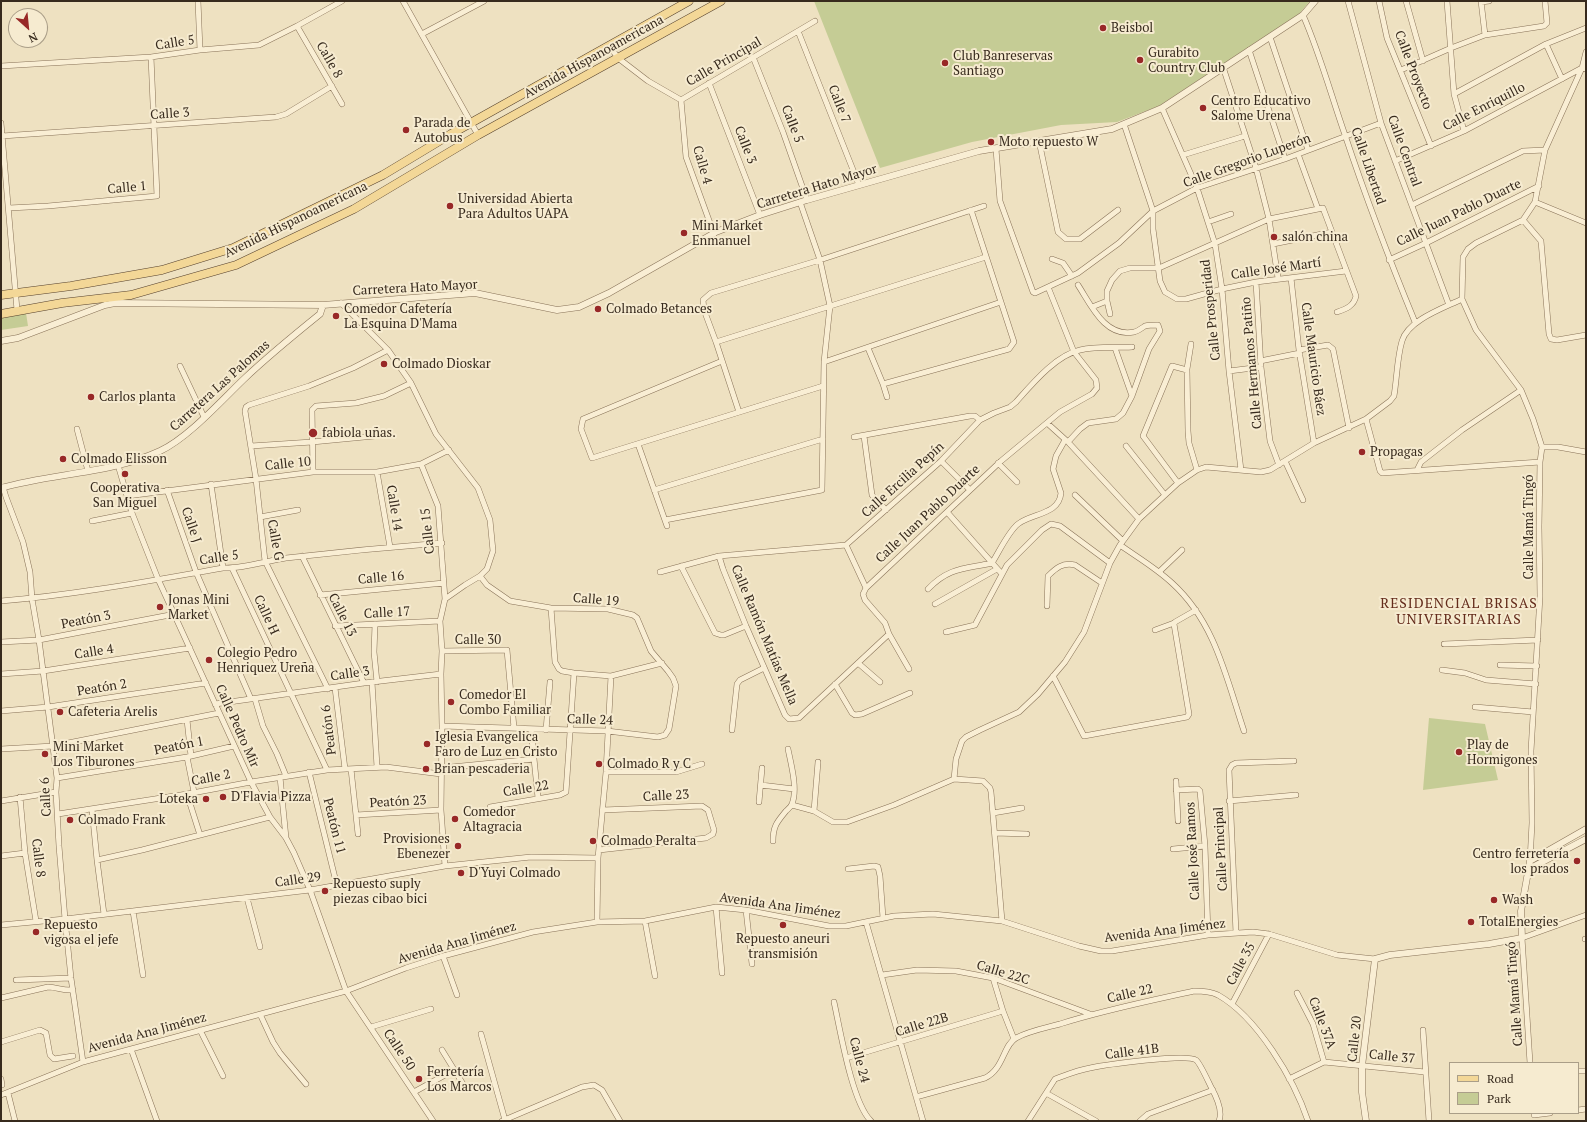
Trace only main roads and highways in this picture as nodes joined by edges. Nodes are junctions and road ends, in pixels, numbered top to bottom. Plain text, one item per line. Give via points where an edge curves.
1 (689, 1) edge
2 (721, 1) edge
3 (1, 295) edge
4 (1, 314) edge

1 - 3 main road, Avenida Hispanoamericana via 383,175 233,248 162,270
2 - 4 main road, Avenida Hispanoamericana via 478,135 354,208 236,265 131,295 62,303

